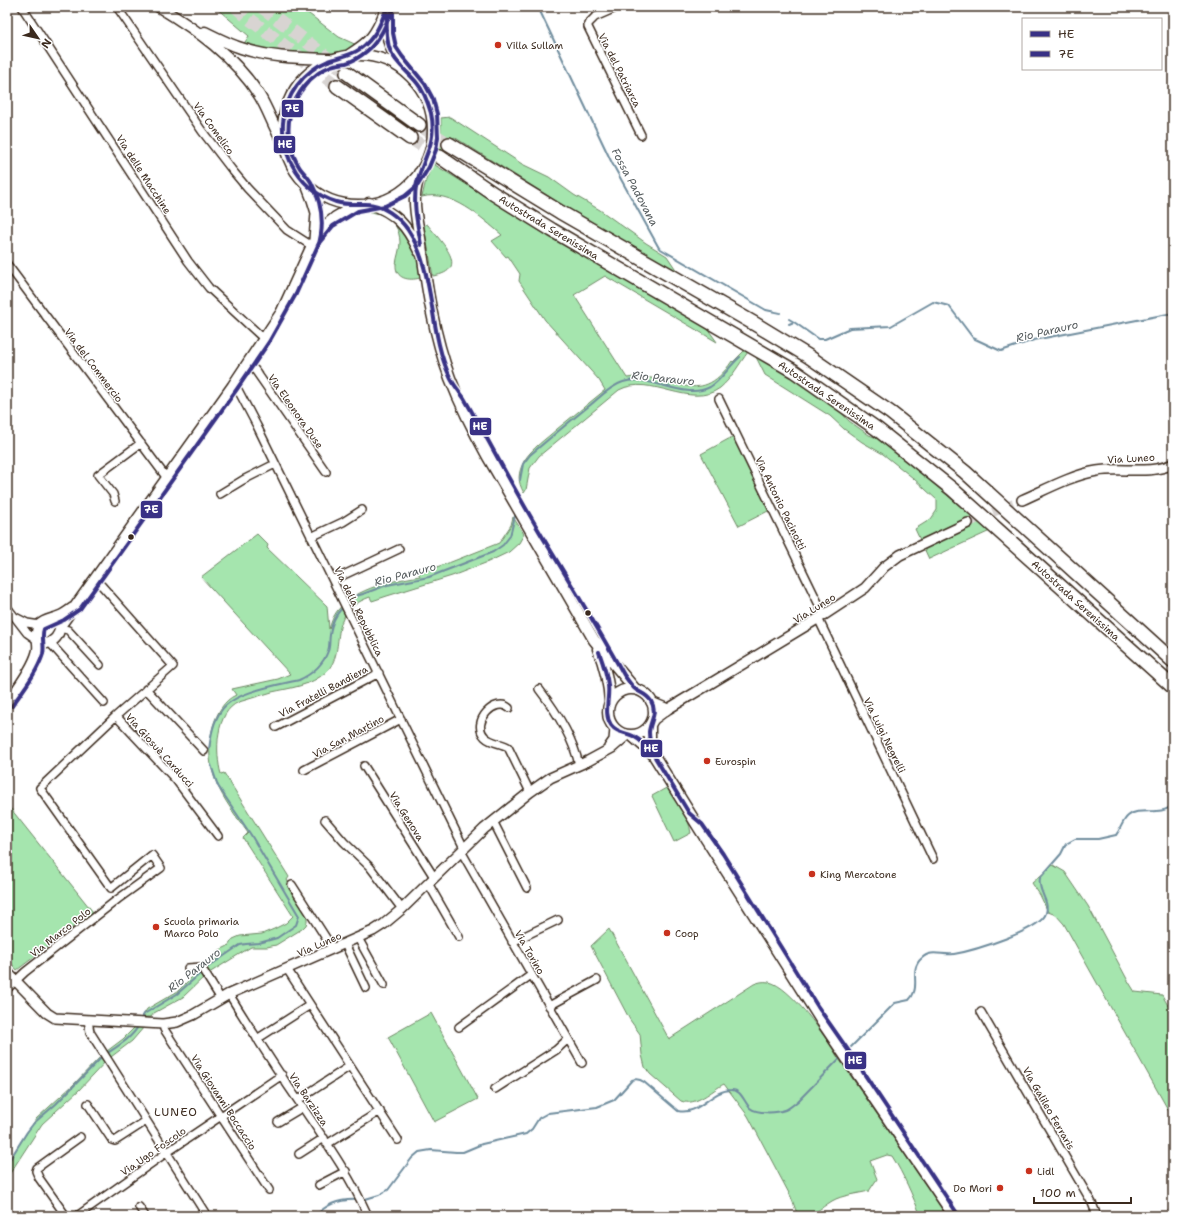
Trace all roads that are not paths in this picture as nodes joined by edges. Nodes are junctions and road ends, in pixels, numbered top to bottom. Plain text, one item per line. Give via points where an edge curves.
1 (22, 7) edge
2 (117, 7) edge
3 (159, 7) edge
4 (387, 7) edge
5 (618, 7) edge
6 (183, 22) junction
7 (349, 55) junction
8 (334, 59) junction
9 (347, 73) tunnel mouth
10 (407, 74) junction
11 (337, 86) tunnel mouth
12 (419, 125) tunnel mouth
13 (641, 135) dead end
14 (410, 138) tunnel mouth
15 (284, 144) junction
16 (449, 144) tunnel mouth
17 (440, 158) tunnel mouth
18 (419, 173) junction
19 (305, 182) junction
20 (369, 203) junction
21 (356, 204) junction
22 (313, 243) junction
23 (422, 257) junction
24 (7, 264) edge
25 (264, 339) junction
26 (247, 364) junction
27 (232, 386) junction
28 (719, 399) dead end
29 (140, 443) junction
30 (275, 464) junction
31 (1173, 464) edge
32 (326, 472) dead end
33 (166, 477) junction
34 (220, 494) dead end
35 (1022, 500) tunnel mouth
36 (115, 501) dead end
37 (362, 510) dead end
38 (968, 523) tunnel mouth
39 (311, 537) junction
40 (399, 549) dead end
41 (94, 579) junction
42 (333, 580) junction
43 (74, 606) junction
44 (7, 607) edge
45 (12, 614) junction
46 (821, 617) junction
47 (50, 619) junction
48 (35, 624) junction
49 (60, 628) junction
50 (26, 633) junction
51 (38, 640) junction
52 (594, 640) junction
53 (49, 643) junction
54 (1173, 661) edge
55 (100, 665) dead end
56 (379, 673) junction
57 (26, 676) junction
58 (1173, 687) edge
59 (146, 689) junction
60 (539, 689) dead end
61 (635, 689) junction
62 (610, 702) junction
63 (651, 702) junction
64 (7, 703) edge
65 (104, 703) dead end
66 (509, 708) dead end
67 (668, 709) junction
68 (116, 716) junction
69 (401, 719) junction
70 (651, 723) junction
71 (276, 727) dead end
72 (615, 729) junction
73 (629, 735) junction
74 (204, 751) dead end
75 (605, 751) junction
76 (653, 754) junction
77 (579, 765) junction
78 (364, 766) dead end
79 (304, 770) dead end
80 (530, 792) junction
81 (325, 820) dead end
82 (493, 821) junction
83 (218, 836) dead end
84 (462, 850) junction
85 (933, 859) dead end
86 (431, 880) junction
87 (292, 885) dead end
88 (111, 888) junction
89 (526, 888) dead end
90 (118, 899) junction
91 (402, 909) junction
92 (558, 920) dead end
93 (459, 937) dead end
94 (358, 938) junction
95 (512, 942) junction
96 (345, 944) junction
97 (333, 950) junction
98 (188, 968) dead end
99 (287, 969) junction
100 (7, 972) edge
101 (531, 975) junction
102 (15, 980) junction
103 (597, 980) dead end
104 (384, 985) dead end
105 (366, 988) dead end
106 (7, 989) edge
107 (225, 997) junction
108 (310, 1005) junction
109 (549, 1006) junction
110 (982, 1012) dead end
111 (88, 1020) junction
112 (163, 1024) junction
113 (459, 1027) dead end
114 (257, 1039) junction
115 (568, 1039) junction
116 (582, 1063) dead end
117 (350, 1066) junction
118 (282, 1075) junction
119 (495, 1089) dead end
120 (298, 1100) junction
121 (88, 1104) dead end
122 (303, 1107) junction
123 (380, 1111) junction
124 (221, 1116) junction
125 (146, 1121) junction
126 (278, 1122) dead end
127 (80, 1137) dead end
128 (398, 1140) dead end
129 (325, 1141) junction
130 (166, 1153) junction
131 (299, 1154) dead end
132 (346, 1171) junction
133 (319, 1185) dead end
134 (269, 1190) dead end
135 (139, 1207) dead end
136 (66, 1216) edge
137 (77, 1216) edge
138 (145, 1216) edge
139 (207, 1216) edge
140 (368, 1216) edge
141 (954, 1216) edge
142 (1097, 1216) edge

1 - 25 street, Via delle Macchine via 188,261 209,288
2 - 22 street, Via Comelico via 202,131 232,170 286,230
3 - 6 main road
4 - 7 main road via 374,36
4 - 10 main road via 390,49
5 - 13 street, Via del Patriarca via 595,16 588,27
6 - 8 main road via 241,48 260,53
6 - 15 main road via 219,48 245,76 259,95
7 - 8 main road
7 - 10 main road via 377,57
8 - 15 main road via 307,74 294,90 284,114
9 - 12 highway
10 - 18 main road via 424,95 432,126 431,145
11 - 14 highway
15 - 19 main road via 291,164
16 - 54 highway, Autostrada Serenissima via 560,212 808,356 880,405 965,472
17 - 58 highway, Autostrada Serenissima via 546,226 794,371 877,429 952,489
18 - 20 main road via 398,194
18 - 23 main road via 415,206
19 - 21 main road via 327,198
19 - 22 street via 316,213
20 - 21 main road
20 - 23 main road via 390,212 401,222 414,239
21 - 22 street via 329,222
22 - 25 street via 289,297
23 - 52 main road via 436,330 461,404 488,457
24 - 29 street, Via del Commercio
25 - 26 street
26 - 27 street
26 - 32 street, Via Eleonora Duse via 255,370
27 - 30 street, Via della Repubblica via 237,388
27 - 33 street
28 - 46 street, Via Antonio Pacinotti
29 - 33 street, Via del Commercio
29 - 36 street via 98,475 113,494
30 - 34 street
30 - 39 street, Via della Repubblica
31 - 35 street, Via Luneo via 1152,470 1096,471
33 - 41 street
37 - 39 street
38 - 46 street, Via Luneo via 900,555 864,588
39 - 42 street, Via della Repubblica
40 - 42 street
41 - 43 street
41 - 59 street, Via Giosuè Carducci via 173,666
42 - 56 street, Via della Repubblica
43 - 47 street via 64,614
43 - 49 street
44 - 45 street
45 - 48 street via 20,620
45 - 50 street
46 - 67 street, Via Luneo
46 - 85 street, Via Luigi Negrelli
47 - 48 street
47 - 49 street via 57,621
48 - 50 street
48 - 51 street
49 - 53 street via 56,639
49 - 55 street via 68,630
50 - 51 street
51 - 53 street via 42,644
51 - 57 street via 37,652
52 - 61 main road
52 - 62 main road via 605,668
53 - 57 street via 40,660
53 - 65 street
56 - 69 street, Via della Repubblica
56 - 71 street, Via Fratelli Bandiera
57 - 64 street
59 - 68 street, Via Giosuè Carducci
59 - 74 street
60 - 77 street via 552,705 566,730
61 - 62 main road via 620,691
61 - 63 main road via 642,692
62 - 72 main road via 608,716
63 - 67 street
63 - 70 main road via 654,711
66 - 80 street via 500,704 486,713 481,721 481,730 488,739 508,747
67 - 70 street, Via Luneo
68 - 83 street, Via Giosuè Carducci via 176,780
68 - 88 street, Via Giosuè Carducci via 40,788
69 - 79 street, Via San Martino
69 - 84 street, Via della Repubblica
70 - 73 main road via 640,733
70 - 76 main road via 650,743
72 - 73 main road
72 - 75 street via 614,740
73 - 75 street, Via Luneo
73 - 76 main road
75 - 77 street, Via Luneo
76 - 141 main road via 840,1050
77 - 80 street, Via Luneo via 550,778
78 - 86 street, Via Genova
80 - 82 street, Via Luneo
81 - 91 street via 370,867
82 - 84 street, Via Luneo
82 - 89 street
84 - 86 street, Via Luneo
84 - 95 street, Via Torino
86 - 91 street, Via Luneo
86 - 93 street, Via Genova
87 - 97 street
88 - 90 street
88 - 90 street, Via Marco Polo via 152,855 161,868
90 - 102 street, Via Marco Polo
91 - 94 street, Via Luneo via 384,924
92 - 95 street
94 - 96 street, Via Luneo
94 - 104 street
95 - 101 street, Via Torino
96 - 97 street, Via Luneo
96 - 105 street
97 - 99 street, Via Luneo
98 - 107 street, Via Barzizza via 201,967
99 - 107 street, Via Luneo
99 - 108 street
100 - 102 street, Via Luneo
101 - 109 street, Via Torino
101 - 113 street
102 - 106 street, Via Marco Polo
102 - 111 street, Via Luneo via 52,1017
103 - 109 street
107 - 112 street, Via Luneo via 186,1019
107 - 114 street, Via Barzizza
108 - 114 street
108 - 117 street
109 - 115 street, Via Torino
110 - 142 street, Via Galileo Ferraris
111 - 112 street, Via Luneo
111 - 125 street via 90,1032
112 - 124 street, Via Giovanni Boccaccio
114 - 118 street, Via Barzizza
115 - 116 street, Via Torino
115 - 119 street via 556,1050
117 - 120 street
117 - 123 street
118 - 120 street, Via Barzizza
118 - 124 street, Via Ugo Foscolo
120 - 122 street, Via Barzizza
121 - 125 street via 115,1141
122 - 126 street
122 - 129 street, Via Barzizza
123 - 128 street
123 - 129 street
124 - 130 street, Via Ugo Foscolo
124 - 134 street, Via Giovanni Boccaccio
125 - 130 street
127 - 136 street via 36,1171
129 - 131 street
129 - 132 street, Via Barzizza
130 - 137 street, Via Ugo Foscolo
130 - 139 street
132 - 133 street
132 - 140 street, Via Barzizza
135 - 138 street

